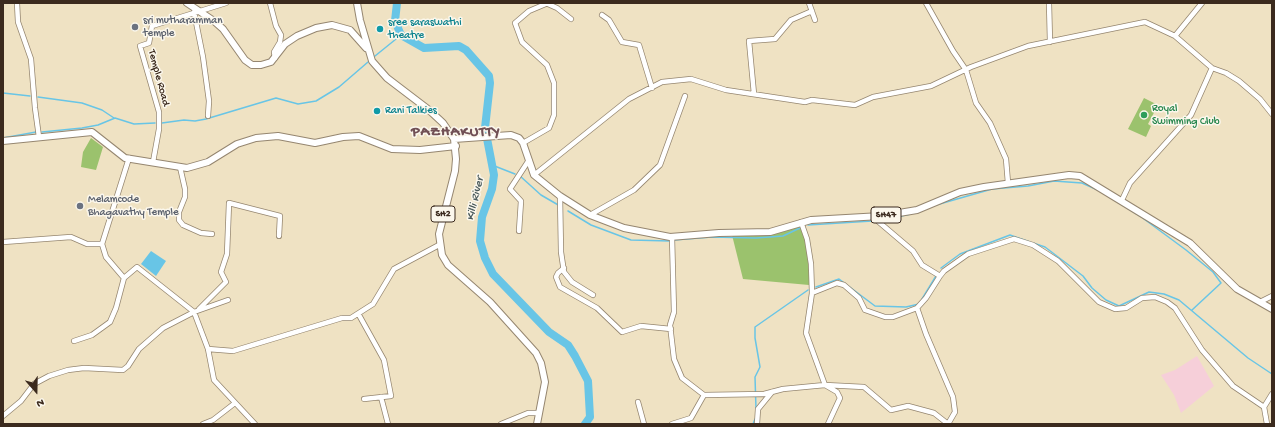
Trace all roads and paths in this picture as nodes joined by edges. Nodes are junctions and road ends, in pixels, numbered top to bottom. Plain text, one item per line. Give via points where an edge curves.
1 (17, 3) edge
2 (187, 3) edge
3 (226, 3) edge
4 (270, 3) edge
5 (357, 3) edge
6 (548, 3) edge
7 (809, 3) edge
8 (926, 3) edge
9 (1049, 3) edge
10 (1202, 3) edge
11 (196, 11) junction
12 (812, 11) junction
13 (602, 15) dead end
14 (571, 19) dead end
15 (815, 20) dead end
16 (1175, 36) junction
17 (1050, 42) junction
18 (368, 51) junction
19 (275, 58) junction
20 (1212, 68) junction
21 (966, 70) junction
22 (652, 88) junction
23 (754, 94) junction
24 (685, 96) dead end
25 (1272, 114) edge
26 (208, 116) dead end
27 (39, 137) junction
28 (454, 139) junction
29 (3, 141) edge
30 (523, 143) junction
31 (456, 146) junction
32 (129, 158) junction
33 (529, 160) junction
34 (153, 162) junction
35 (180, 167) junction
36 (534, 175) junction
37 (1008, 183) junction
38 (560, 196) junction
39 (1122, 200) junction
40 (590, 215) junction
41 (873, 217) junction
42 (800, 222) junction
43 (519, 231) dead end
44 (212, 234) dead end
45 (279, 236) dead end
46 (672, 237) junction
47 (3, 242) edge
48 (102, 244) junction
49 (439, 244) junction
50 (564, 268) junction
51 (940, 276) junction
52 (124, 278) junction
53 (812, 293) junction
54 (593, 295) dead end
55 (1272, 296) edge
56 (228, 300) dead end
57 (1260, 302) junction
58 (917, 308) junction
59 (1272, 309) edge
60 (194, 312) junction
61 (359, 315) junction
62 (671, 328) junction
63 (74, 341) dead end
64 (208, 349) junction
65 (824, 385) junction
66 (772, 392) junction
67 (1272, 394) edge
68 (704, 395) junction
69 (381, 397) junction
70 (364, 399) dead end
71 (638, 402) dead end
72 (235, 403) junction
73 (1264, 407) junction
74 (539, 413) junction
75 (3, 416) edge
76 (203, 424) edge
77 (255, 424) edge
78 (388, 424) edge
79 (501, 424) edge
80 (536, 424) edge
81 (644, 424) edge
82 (672, 424) edge
83 (757, 424) edge
84 (828, 424) edge
85 (948, 424) edge
86 (1267, 424) edge

1 - 27 street via 18,22 31,59
2 - 11 main road
3 - 11 street
4 - 19 street via 281,35 274,52
5 - 18 main road, SH2
6 - 14 street
6 - 30 street via 528,12 515,23 522,42 547,65 554,82 554,115 549,128
7 - 12 street
8 - 21 street
9 - 17 street
10 - 16 street
11 - 19 main road via 223,29 245,60 252,65 271,62
11 - 26 street via 209,101
11 - 34 street, Temple Road via 152,26 149,43 140,46 159,112
12 - 15 street
12 - 23 street via 791,20 775,39 749,41
13 - 22 street via 609,20 622,42 639,45
16 - 17 street via 1145,22
16 - 20 street
17 - 21 street via 1028,46
18 - 19 main road via 350,30 332,25 316,28 298,36 285,44
18 - 28 main road, SH2 via 379,70 429,110 443,123
20 - 25 street via 1239,81 1260,99
20 - 39 street via 1191,115 1130,183
21 - 23 street via 931,86 873,97 855,105 812,100 805,102
21 - 37 street via 976,103 990,123 1006,158
22 - 23 street via 662,82 691,79 726,90
22 - 36 street via 629,99
24 - 40 street via 660,165 634,190
27 - 29 main road
27 - 32 main road via 92,132 125,158
28 - 30 main road via 511,135
28 - 31 main road, SH2
30 - 33 main road
31 - 35 main road via 420,150 392,149 359,136 315,143 278,136 256,138 237,144 208,162 187,168
31 - 49 main road, SH2 via 455,171 440,224
32 - 34 main road
32 - 48 street
33 - 36 main road
33 - 43 street via 510,189 521,201
34 - 35 main road
35 - 44 street via 185,197 179,212 179,220 183,225 201,233
36 - 38 main road, SH47
37 - 39 main road, SH47 via 1069,175 1080,176
37 - 41 main road, SH47 via 960,192 917,210
38 - 40 main road, SH47
38 - 50 street via 561,252
39 - 57 main road, SH47 via 1190,243 1237,289
40 - 46 main road, SH47 via 624,228
41 - 42 main road, SH47
41 - 51 street via 913,251 922,265
42 - 46 main road, SH47 via 770,232
42 - 53 street via 807,239
45 - 60 street via 280,216 229,203 227,254 221,272 226,282 207,303
46 - 62 street via 674,312
47 - 48 street via 71,237 87,244
48 - 52 street via 106,257
49 - 61 street via 394,269 373,304
49 - 74 main road, SH2 via 448,265 490,302 536,353 545,382
50 - 54 street via 566,277
50 - 62 street via 556,277 560,287 597,308 622,332 641,326
51 - 58 street
51 - 73 street via 968,254 986,247 1014,239 1033,245 1058,261 1099,302 1115,309 1126,308 1142,298 1155,297 1167,302 1175,308 1202,350 1233,386
52 - 60 street via 137,267
52 - 63 street via 110,322 92,335
53 - 58 street via 837,283 844,285 859,298 865,310 885,317 893,317
53 - 65 street via 806,333
55 - 57 street
56 - 60 street
57 - 59 main road, SH47
58 - 85 street via 953,397 954,412
60 - 64 street
60 - 75 street via 152,336 123,370 84,368 50,376 34,384 21,401
61 - 64 street via 233,351
61 - 69 street via 386,365 391,396
62 - 68 street via 674,359 682,378
64 - 72 street via 214,380
65 - 66 street
65 - 84 street via 837,392 840,398
65 - 85 street via 864,387 891,410 908,406 934,413
66 - 68 street
66 - 83 street via 758,410
67 - 73 street
68 - 82 street via 691,418
69 - 70 street
69 - 78 street
71 - 81 street
72 - 76 street
72 - 77 street
73 - 86 street
74 - 79 street via 528,413
74 - 80 main road, SH2

